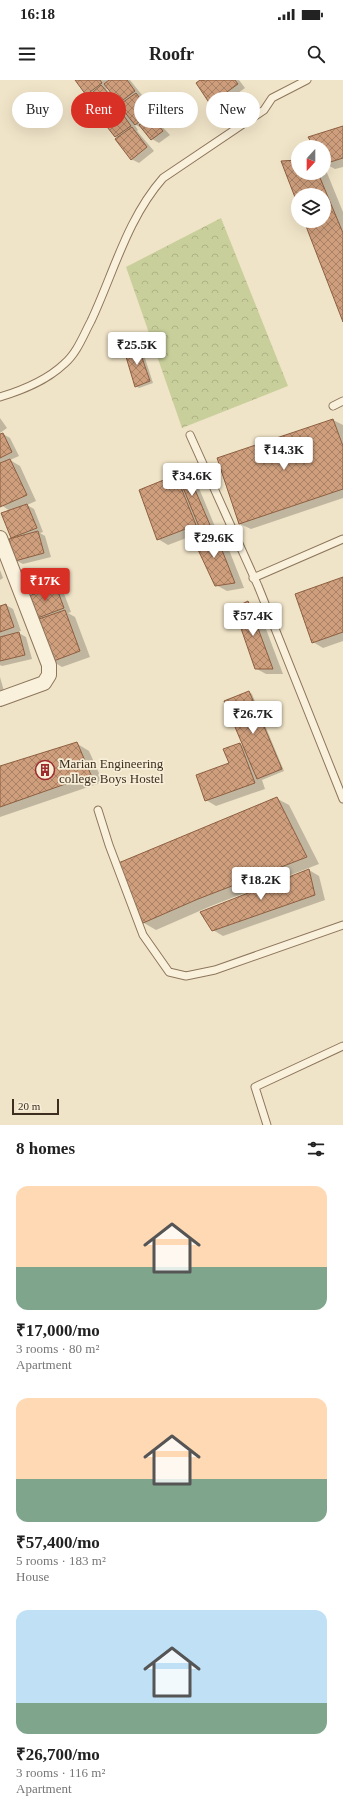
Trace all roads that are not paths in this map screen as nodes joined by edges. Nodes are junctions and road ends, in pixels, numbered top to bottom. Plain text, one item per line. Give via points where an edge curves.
1 (307, 80) edge
2 (0, 397) edge
3 (343, 402) edge
4 (333, 406) dead end
5 (190, 435) dead end
6 (0, 538) edge
7 (343, 539) edge
8 (253, 578) junction
9 (0, 699) edge
10 (343, 799) edge
11 (98, 810) dead end
12 (343, 925) edge
13 (343, 1046) edge
14 (267, 1125) edge

1 - 2 lane via 272,98 264,110 163,178 150,193 130,227 100,302 76,351 53,373 25,390
3 - 4 lane
5 - 8 lane
6 - 9 street via 49,665 49,674 44,683
7 - 8 lane
8 - 10 lane
11 - 12 lane via 143,935 169,972 186,976 215,970
13 - 14 lane via 255,1087

